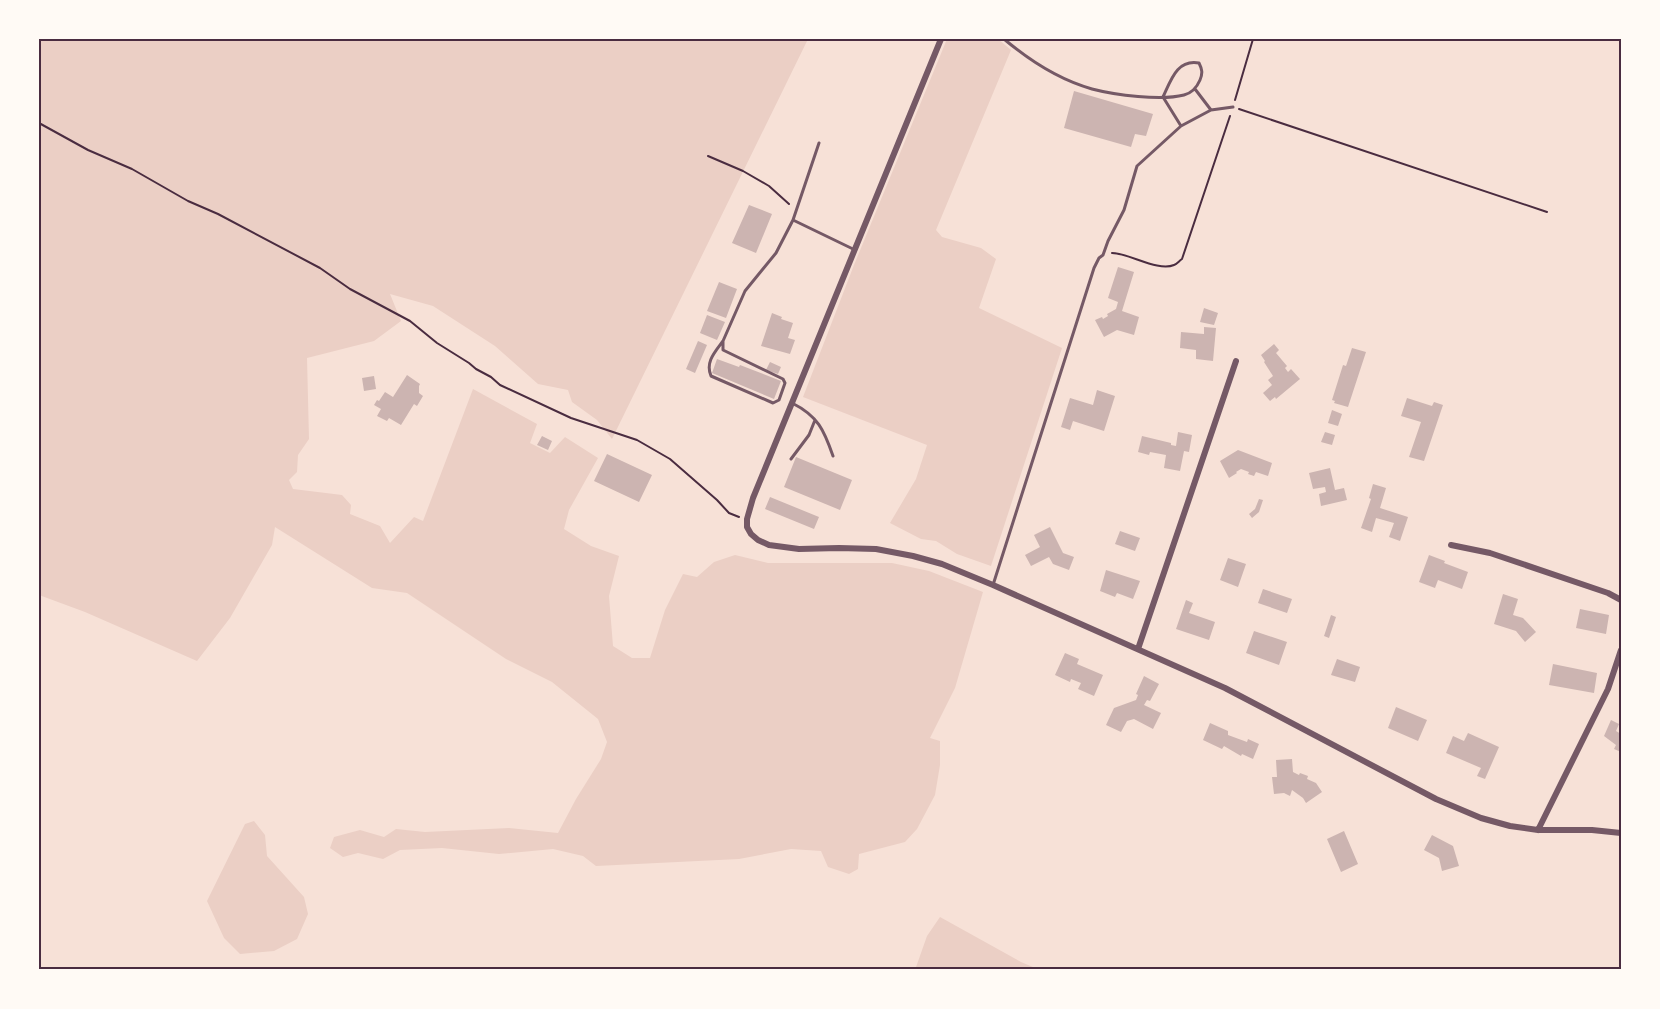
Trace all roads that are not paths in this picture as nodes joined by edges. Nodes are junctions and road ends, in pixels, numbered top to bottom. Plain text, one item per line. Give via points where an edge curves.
1 (941, 39) edge
2 (1004, 39) edge
3 (1195, 89) junction
4 (1163, 97) junction
5 (1233, 107) road end
6 (1211, 110) junction
7 (1181, 126) junction
8 (819, 143) dead end
9 (793, 220) junction
10 (855, 250) junction
11 (723, 341) junction
12 (1236, 361) dead end
13 (792, 403) junction
14 (815, 420) junction
15 (833, 456) dead end
16 (791, 459) dead end
17 (1450, 545) dead end
18 (993, 585) junction
19 (1621, 600) edge
20 (1138, 649) junction
21 (1621, 650) edge
22 (1538, 830) junction
23 (1621, 833) edge

1 - 10 street
2 - 4 lane via 1048,71 1092,89 1132,97
3 - 4 lane via 1186,95
3 - 4 lane via 1202,71 1199,63 1191,61 1176,70
3 - 6 lane
4 - 7 lane
5 - 6 lane
6 - 7 lane
7 - 18 lane via 1137,166 1124,210 1094,268
8 - 9 lane
9 - 10 lane
9 - 11 lane via 776,253 745,291
10 - 13 street
11 - 11 lane via 723,350 783,379 779,400 773,403 711,376 708,370 712,355
12 - 20 street
13 - 14 lane via 807,410
13 - 18 street via 753,498 747,519 751,534 769,545 799,549 892,551 942,564
14 - 15 lane via 824,431
14 - 16 lane
17 - 19 street via 1490,553
18 - 20 street
20 - 22 street via 1225,688 1436,799 1481,818
21 - 22 street via 1608,689
22 - 23 street

